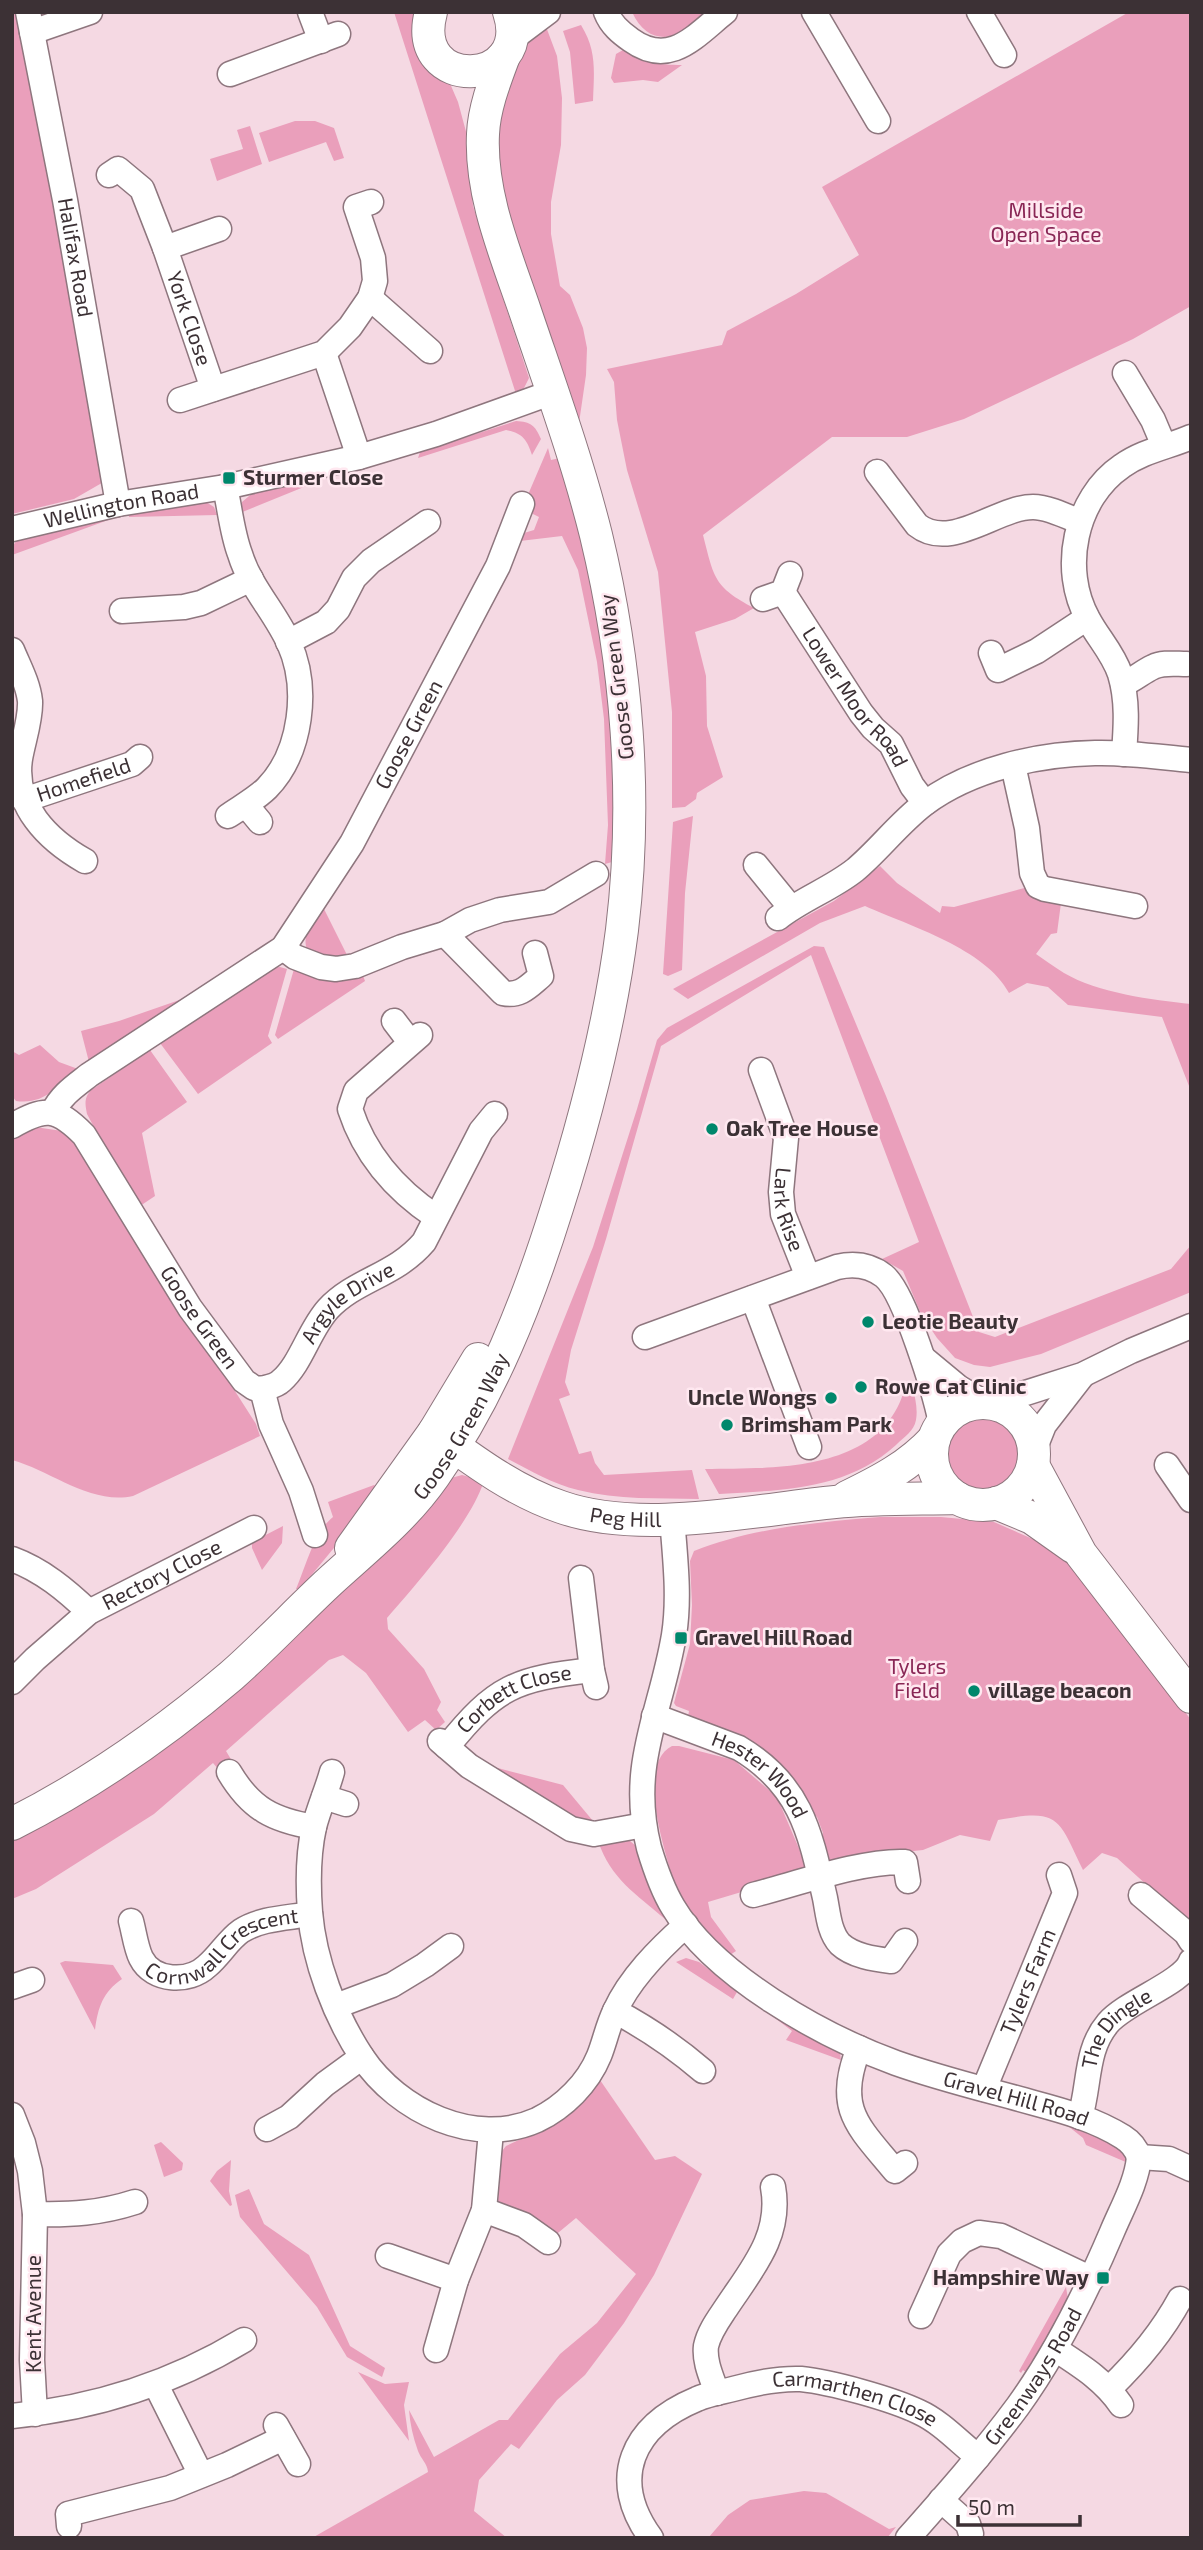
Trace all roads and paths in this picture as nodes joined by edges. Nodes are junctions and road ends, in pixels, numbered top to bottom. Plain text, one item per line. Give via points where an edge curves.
1 (90, 12) edge
2 (310, 12) edge
3 (548, 12) edge
4 (607, 12) edge
5 (724, 12) edge
6 (814, 12) edge
7 (979, 12) edge
8 (426, 21) edge
9 (30, 22) edge
10 (509, 36) edge
11 (1004, 55) dead end
12 (458, 71) junction
13 (230, 73) dead end
14 (878, 121) dead end
15 (483, 128) junction
16 (109, 175) dead end
17 (371, 202) dead end
18 (219, 229) dead end
19 (165, 248) junction
20 (370, 298) junction
21 (430, 351) dead end
22 (324, 353) junction
23 (1125, 373) dead end
24 (213, 389) junction
25 (553, 392) junction
26 (180, 400) dead end
27 (1191, 437) edge
28 (1164, 446) junction
29 (359, 457) junction
30 (877, 472) dead end
31 (225, 487) junction
32 (118, 504) junction
33 (523, 512) dead end
34 (428, 522) dead end
35 (1080, 522) junction
36 (12, 529) edge
37 (251, 579) junction
38 (779, 589) dead end
39 (122, 611) dead end
40 (1087, 618) junction
41 (288, 642) junction
42 (12, 650) edge
43 (991, 653) dead end
44 (1187, 664) dead end
45 (1123, 684) junction
46 (1124, 754) junction
47 (140, 757) dead end
48 (1191, 760) edge
49 (1013, 765) junction
50 (24, 800) junction
51 (925, 803) junction
52 (245, 814) dead end
53 (85, 861) dead end
54 (756, 865) dead end
55 (596, 874) dead end
56 (1135, 906) dead end
57 (445, 934) junction
58 (283, 948) junction
59 (535, 953) dead end
60 (394, 1021) dead end
61 (761, 1070) dead end
62 (53, 1112) junction
63 (15, 1120) edge
64 (480, 1122) dead end
65 (436, 1217) junction
66 (549, 1234) junction
67 (807, 1278) junction
68 (527, 1298) junction
69 (753, 1298) junction
70 (1191, 1326) edge
71 (645, 1337) dead end
72 (923, 1357) junction
73 (1083, 1376) junction
74 (262, 1389) junction
75 (987, 1403) junction
76 (938, 1431) junction
77 (444, 1439) junction
78 (809, 1447) dead end
79 (1034, 1457) junction
80 (1167, 1465) dead end
81 (485, 1468) junction
82 (957, 1497) junction
83 (1191, 1500) edge
84 (836, 1502) junction
85 (996, 1503) junction
86 (673, 1518) junction
87 (315, 1535) dead end
88 (245, 1541) dead end
89 (1081, 1554) junction
90 (12, 1559) edge
91 (581, 1578) dead end
92 (89, 1612) junction
93 (12, 1682) edge
94 (1191, 1698) edge
95 (654, 1716) junction
96 (229, 1772) dead end
97 (332, 1772) dead end
98 (12, 1824) edge
99 (644, 1825) junction
100 (314, 1827) junction
101 (1059, 1875) dead end
102 (820, 1878) junction
103 (908, 1881) dead end
104 (753, 1895) dead end
105 (1141, 1895) dead end
106 (310, 1914) junction
107 (131, 1921) dead end
108 (686, 1926) junction
109 (905, 1941) dead end
110 (1191, 1941) edge
111 (451, 1945) dead end
112 (1190, 1965) edge
113 (336, 2006) junction
114 (615, 2011) junction
115 (859, 2048) junction
116 (362, 2057) junction
117 (700, 2062) dead end
118 (984, 2090) junction
119 (12, 2115) edge
120 (1080, 2117) junction
121 (267, 2129) dead end
122 (491, 2131) junction
123 (1139, 2157) junction
124 (905, 2163) dead end
125 (1191, 2169) edge
126 (773, 2187) dead end
127 (135, 2202) dead end
128 (484, 2210) junction
129 (35, 2214) junction
130 (548, 2242) dead end
131 (388, 2256) dead end
132 (1092, 2279) junction
133 (456, 2280) junction
134 (930, 2311) dead end
135 (1181, 2317) edge
136 (244, 2340) dead end
137 (1055, 2349) junction
138 (436, 2350) dead end
139 (156, 2385) junction
140 (717, 2393) junction
141 (23, 2415) edge
142 (978, 2457) junction
143 (298, 2464) dead end
144 (201, 2475) junction
145 (941, 2500) junction
146 (69, 2526) dead end
147 (971, 2534) dead end
148 (652, 2538) edge
149 (908, 2538) edge

1 - 9 street
2 - 13 street via 329,38
3 - 10 street
4 - 5 street via 619,32 643,49 659,53 673,51
6 - 14 street
7 - 11 street
8 - 12 main road via 439,59
9 - 32 street, Halifax Road
10 - 12 main road via 495,64 484,70
10 - 15 main road, Goose Green Way
12 - 15 main road, Goose Green Way
15 - 25 main road, Goose Green Way via 485,175 494,215
16 - 19 street, York Close via 117,169 142,189
17 - 20 street, York Close via 356,207 373,258
18 - 19 street, York Close
19 - 24 street, York Close
20 - 21 street
20 - 22 street, York Close
22 - 24 street, York Close
22 - 29 street
23 - 28 street
24 - 26 street, York Close
25 - 29 street, Wellington Road
25 - 66 main road, Goose Green Way via 586,498 609,600 623,695 629,786 624,914 612,994 585,1116
27 - 28 street
28 - 35 street via 1133,459 1108,477 1088,502
29 - 31 street, Wellington Road
30 - 35 street via 925,532 974,526 1025,508 1043,508
31 - 32 street, Wellington Road
31 - 37 street via 240,555
32 - 36 street, Wellington Road
33 - 58 street, Goose Green via 352,843
34 - 41 street via 405,550 371,561 354,578 326,622
35 - 40 street via 1074,567 1078,597
37 - 39 street via 201,603
37 - 41 street
38 - 51 street, Lower Moor Road via 861,713 891,744
40 - 43 street via 998,670
40 - 45 street via 1112,655
41 - 52 street via 298,669 298,727 286,761
42 - 50 street, Homefield via 30,704 20,764
44 - 45 street via 1161,664
45 - 46 street via 1127,717
46 - 48 street
46 - 49 street via 1069,755
47 - 50 street, Homefield via 132,764
49 - 51 street via 984,773
49 - 56 street via 1038,886
50 - 53 street, Homefield via 46,834
51 - 54 street via 857,869 785,913
55 - 57 street via 549,902 500,910
57 - 58 street via 336,969 295,957
57 - 59 street via 503,993 512,995 541,976
58 - 62 street, Goose Green via 89,1075
60 - 65 street via 415,1038 341,1108 354,1120 377,1163 401,1191
61 - 67 street, Lark Rise via 763,1102 786,1138 781,1204
62 - 63 street
62 - 74 street, Goose Green via 84,1135 190,1308 244,1381
64 - 65 street, Argyle Drive
65 - 74 street, Argyle Drive via 411,1257 329,1308 281,1382
66 - 68 main road, Goose Green Way
66 - 77 main road, Goose Green Way
67 - 69 street, Lark Rise
67 - 72 street, Lark Rise via 850,1264 884,1277 898,1295
68 - 77 main road, Goose Green Way via 477,1404
68 - 81 main road via 523,1340 487,1422
69 - 71 street, Lark Rise
69 - 78 street
70 - 73 street
72 - 75 street, Lark Rise via 958,1387
72 - 76 street, Lark Rise
73 - 75 street
73 - 79 street via 1044,1425
74 - 87 street
75 - 76 main road via 953,1412
75 - 79 main road via 1013,1412 1024,1423
76 - 82 main road via 932,1455 935,1472
76 - 84 main road, Peg Hill via 891,1476
77 - 81 main road, Peg Hill
77 - 98 main road, Goose Green Way via 419,1497 396,1523 232,1674 110,1768
79 - 85 main road via 1019,1490
79 - 89 main road
80 - 83 street
81 - 86 main road, Peg Hill via 523,1491 579,1512 616,1518
82 - 84 main road, Peg Hill
82 - 85 main road via 973,1504
84 - 86 main road, Peg Hill
85 - 89 main road via 1032,1518
86 - 95 street, Gravel Hill Road via 677,1609
88 - 92 street, Rectory Close
89 - 94 main road
90 - 92 street, Rectory Close via 52,1581
91 - 99 street, Corbett Close via 594,1678 545,1675 510,1687 444,1744 469,1766 571,1829 594,1834
92 - 93 street, Rectory Close
95 - 99 street, Gravel Hill Road via 642,1768
95 - 102 street, Hester Wood via 739,1748 784,1785 808,1832
96 - 100 street via 246,1796 269,1814
97 - 100 street, Cornwall Crescent via 335,1801
99 - 108 street, Gravel Hill Road via 664,1890
100 - 106 street, Cornwall Crescent
101 - 118 street, Tylers Farm via 1065,1894
102 - 103 street via 896,1862 905,1863
102 - 104 street
102 - 109 street, Hester Wood via 831,1927 845,1959 891,1961
105 - 110 street
106 - 107 street, Cornwall Crescent via 249,1927 208,1966 192,1976 171,1979 136,1963
106 - 113 street, Cornwall Crescent
108 - 114 street, Cornwall Crescent via 647,1965
108 - 115 street, Gravel Hill Road via 722,1964 804,2019
111 - 113 street via 392,1985
112 - 120 street, The Dingle via 1108,2023 1093,2050
113 - 116 street, Cornwall Crescent
114 - 117 street
114 - 122 street, Cornwall Crescent via 588,2078 574,2093 537,2119
115 - 118 street, Gravel Hill Road
115 - 124 street via 848,2096 852,2115 895,2171
116 - 121 street via 289,2117
116 - 122 street, Cornwall Crescent via 399,2095 421,2110 444,2122
118 - 120 street, Gravel Hill Road
119 - 129 street, Kent Avenue via 30,2171
120 - 123 street, Gravel Hill Road via 1122,2136
122 - 128 street
123 - 125 street via 1169,2159
123 - 132 street, Greenways Road via 1135,2178
126 - 140 street via 775,2212 766,2248 706,2345
127 - 129 street via 78,2215
128 - 130 street via 524,2225
128 - 133 street
129 - 141 street, Kent Avenue via 32,2360
131 - 133 street
132 - 134 street via 1001,2236 979,2233 954,2246
132 - 137 street, Greenways Road
133 - 138 street
135 - 137 street via 1141,2359 1115,2396 1091,2372
136 - 139 street, Kent Avenue
137 - 142 street, Greenways Road
139 - 141 street, Kent Avenue via 98,2402
139 - 144 street
140 - 142 street, Carmarthen Close via 780,2379 826,2383 920,2412
140 - 148 street, Carmarthen Close via 671,2413 636,2450 628,2484 631,2502
142 - 145 street, Greenways Road
143 - 144 street via 279,2431 227,2465
144 - 146 street via 170,2488 68,2514
145 - 147 street via 968,2524
145 - 149 street, Greenways Road

